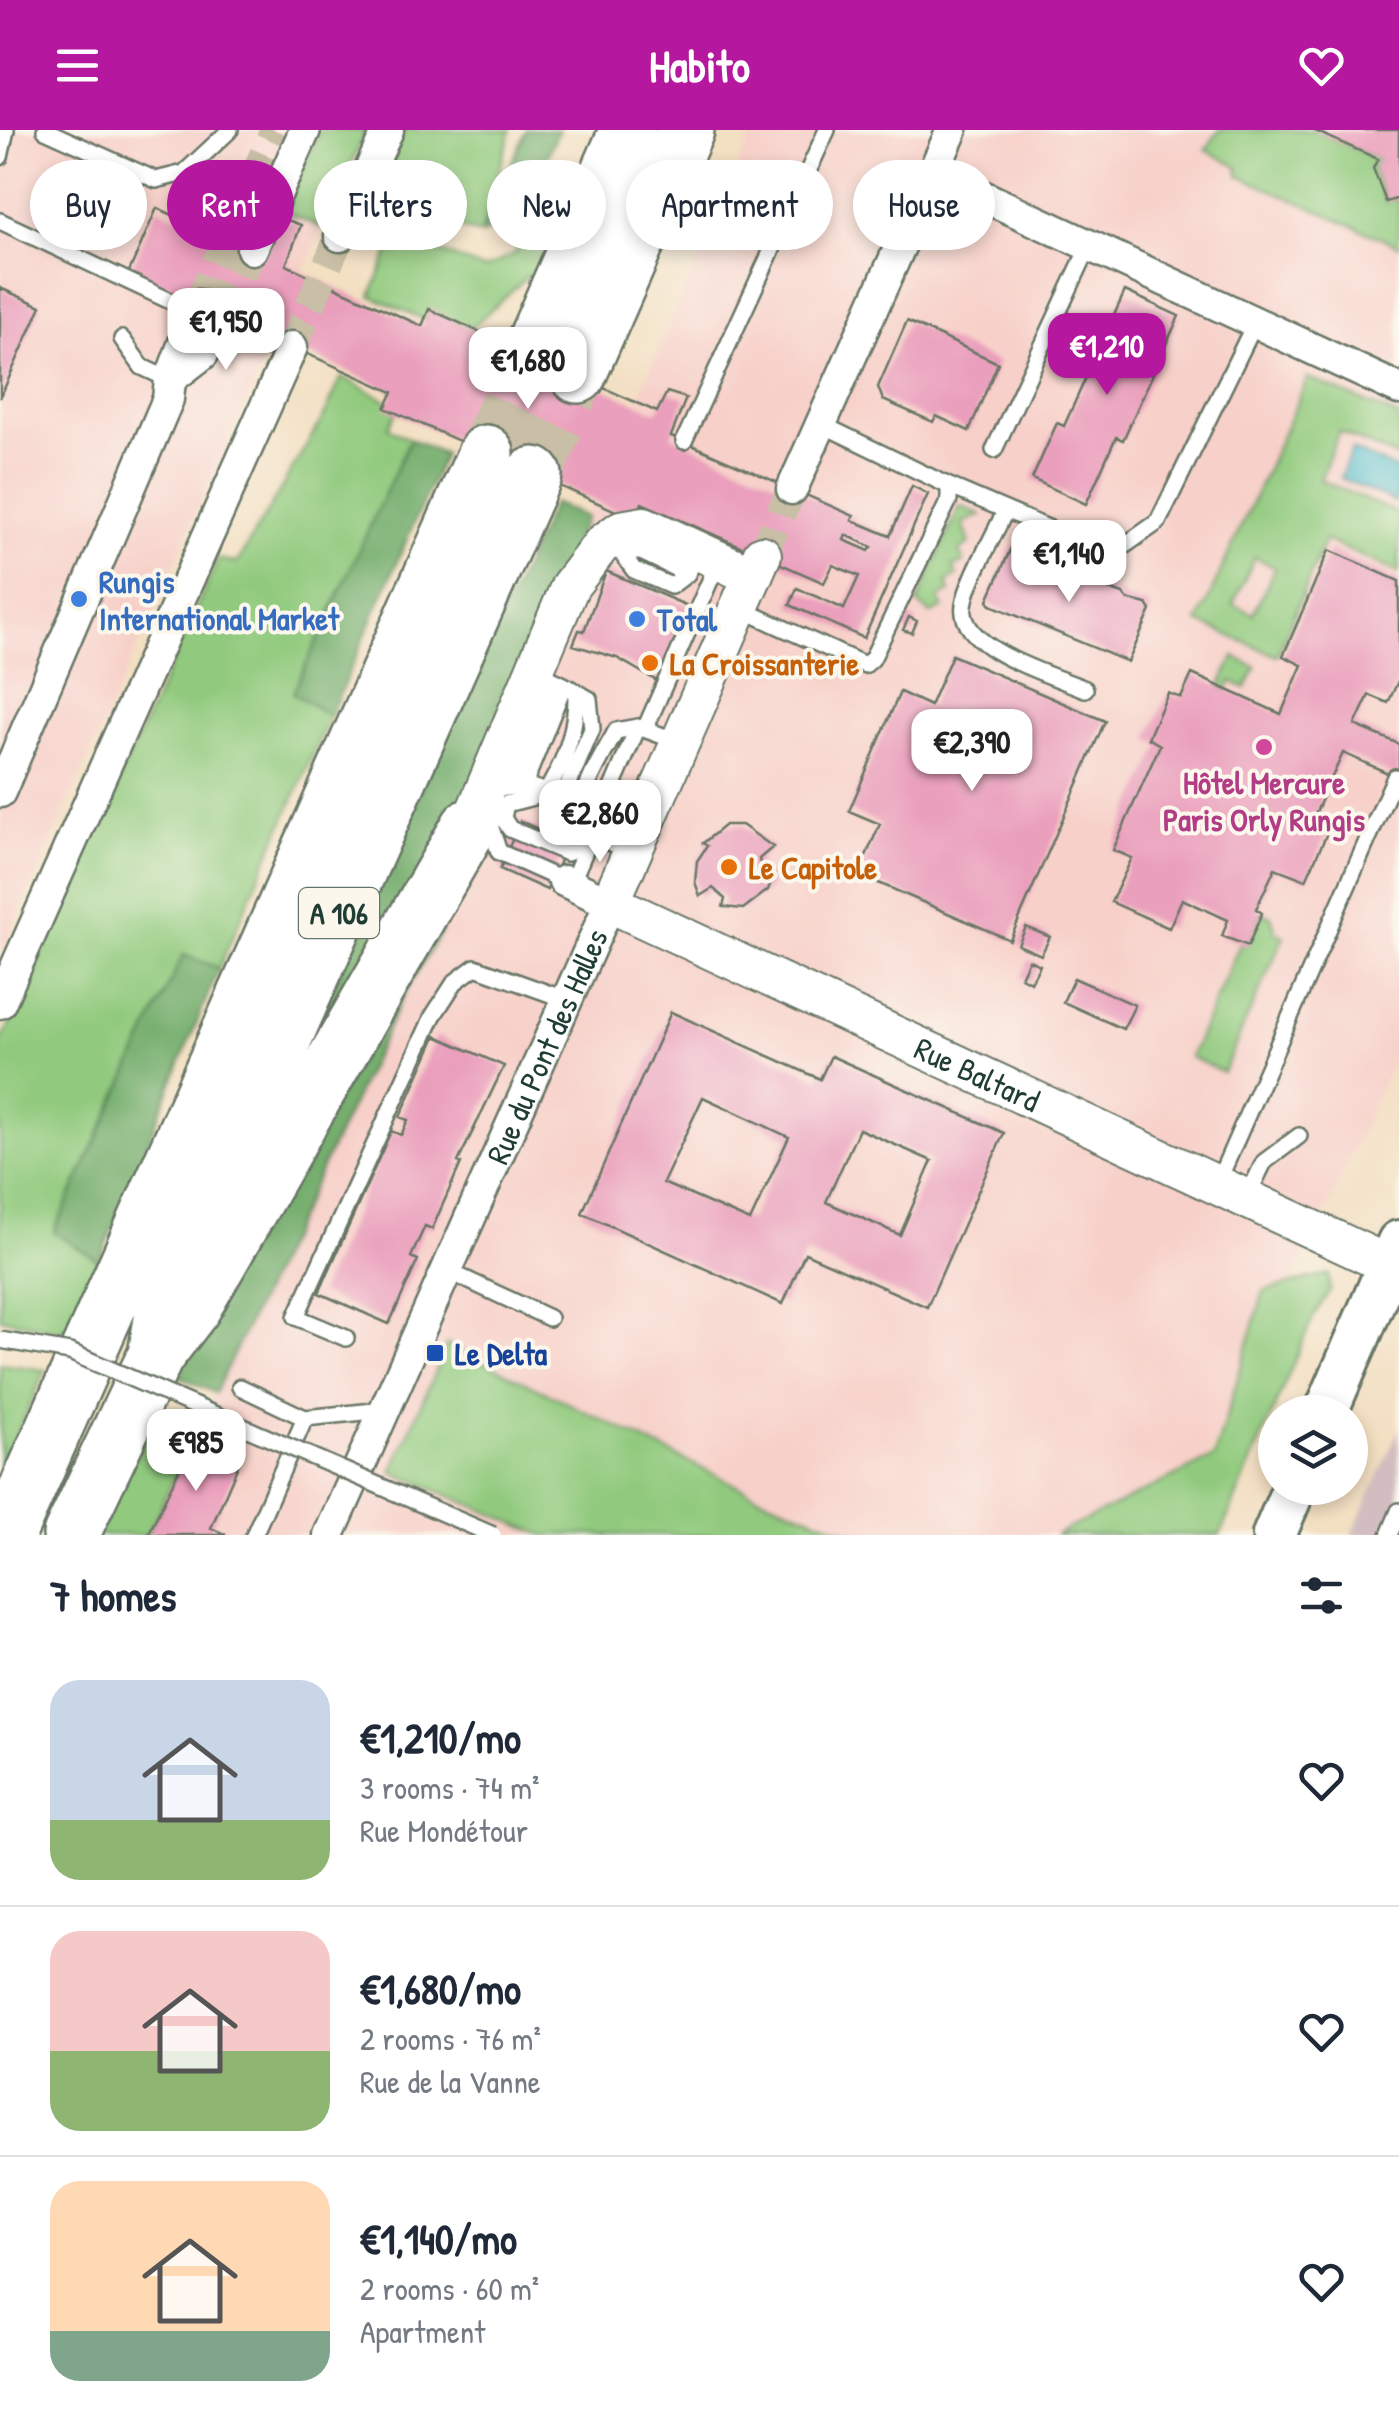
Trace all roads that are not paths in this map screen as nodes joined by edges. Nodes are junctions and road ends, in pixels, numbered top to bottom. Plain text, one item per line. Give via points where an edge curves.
1 (6, 130) edge
2 (45, 130) edge
3 (230, 130) edge
4 (304, 130) edge
5 (388, 130) edge
6 (628, 130) edge
7 (686, 130) edge
8 (827, 130) edge
9 (952, 130) edge
10 (0, 157) edge
11 (291, 160) edge
12 (374, 160) edge
13 (939, 160) edge
14 (995, 202) edge
15 (0, 221) edge
16 (1089, 246) junction
17 (899, 250) edge
18 (208, 314) joint
19 (1254, 323) junction
20 (122, 339) dead end
21 (292, 347) tunnel mouth
22 (156, 374) junction
23 (1399, 389) edge
24 (821, 424) junction
25 (684, 441) dead end
26 (994, 450) dead end
27 (949, 486) junction
28 (792, 488) tunnel mouth
29 (1005, 511) junction
30 (727, 571) junction
31 (557, 681) junction
32 (1084, 689) dead end
33 (641, 728) junction
34 (681, 742) junction
35 (1395, 776) dead end
36 (524, 785) junction
37 (0, 792) edge
38 (545, 794) junction
39 (491, 802) junction
40 (589, 838) junction
41 (633, 852) junction
42 (564, 881) junction
43 (610, 903) junction
44 (567, 1000) junction
45 (0, 1002) edge
46 (1299, 1136) dead end
47 (1231, 1192) junction
48 (1394, 1253) edge
49 (448, 1271) junction
50 (548, 1318) dead end
51 (346, 1338) dead end
52 (0, 1340) edge
53 (156, 1355) junction
54 (240, 1387) dead end
55 (1333, 1395) edge
56 (386, 1410) junction
57 (306, 1418) junction
58 (1287, 1505) edge
59 (1399, 1511) edge
60 (7, 1535) edge
61 (70, 1535) edge
62 (254, 1535) edge
63 (329, 1535) edge
64 (493, 1535) edge
65 (1274, 1535) edge
66 (1388, 1535) edge

1 - 10 lane
2 - 3 lane via 156,180 184,174
4 - 11 street
5 - 12 street
6 - 7 highway via 554,364
8 - 25 lane
9 - 13 street
14 - 16 street
15 - 18 lane
16 - 19 street
16 - 26 lane
17 - 24 street
18 - 22 street
19 - 23 street
19 - 29 lane via 1158,522 1138,538 1110,555
20 - 22 lane
21 - 45 street
22 - 37 street via 168,400
24 - 27 lane
24 - 28 street
27 - 29 lane
27 - 30 lane via 950,500 865,666
29 - 32 lane via 964,606 968,628 983,645
30 - 31 street via 628,534 570,586
30 - 33 lane
30 - 34 street, Rue du Pont des Halles
31 - 36 lane
31 - 38 lane via 588,699 592,729 563,797
31 - 39 street
33 - 34 lane
33 - 40 lane
34 - 41 street, Rue du Pont des Halles
35 - 47 lane
36 - 38 lane
36 - 39 lane
38 - 39 lane
39 - 40 lane via 510,829 567,854
39 - 42 lane via 490,825 500,852
39 - 53 highway via 193,1307
40 - 41 lane
40 - 42 lane via 576,872
41 - 43 street, Rue du Pont des Halles
42 - 43 street, Rue Baltard
43 - 44 street, Rue du Pont des Halles
43 - 47 street, Rue Baltard
44 - 49 street, Rue du Pont des Halles
44 - 51 lane via 474,967 433,1016 296,1317
46 - 47 lane
47 - 48 street, Rue Baltard
48 - 55 main road
49 - 50 lane
49 - 56 street, Rue du Pont des Halles
52 - 64 lane, bridge via 70,1352
53 - 60 highway, A 106 via 164,1308 510,464
53 - 61 highway, A 106
54 - 57 lane
56 - 57 lane
56 - 63 street, Rue du Pont des Halles
57 - 62 lane
58 - 65 main road
59 - 66 lane

